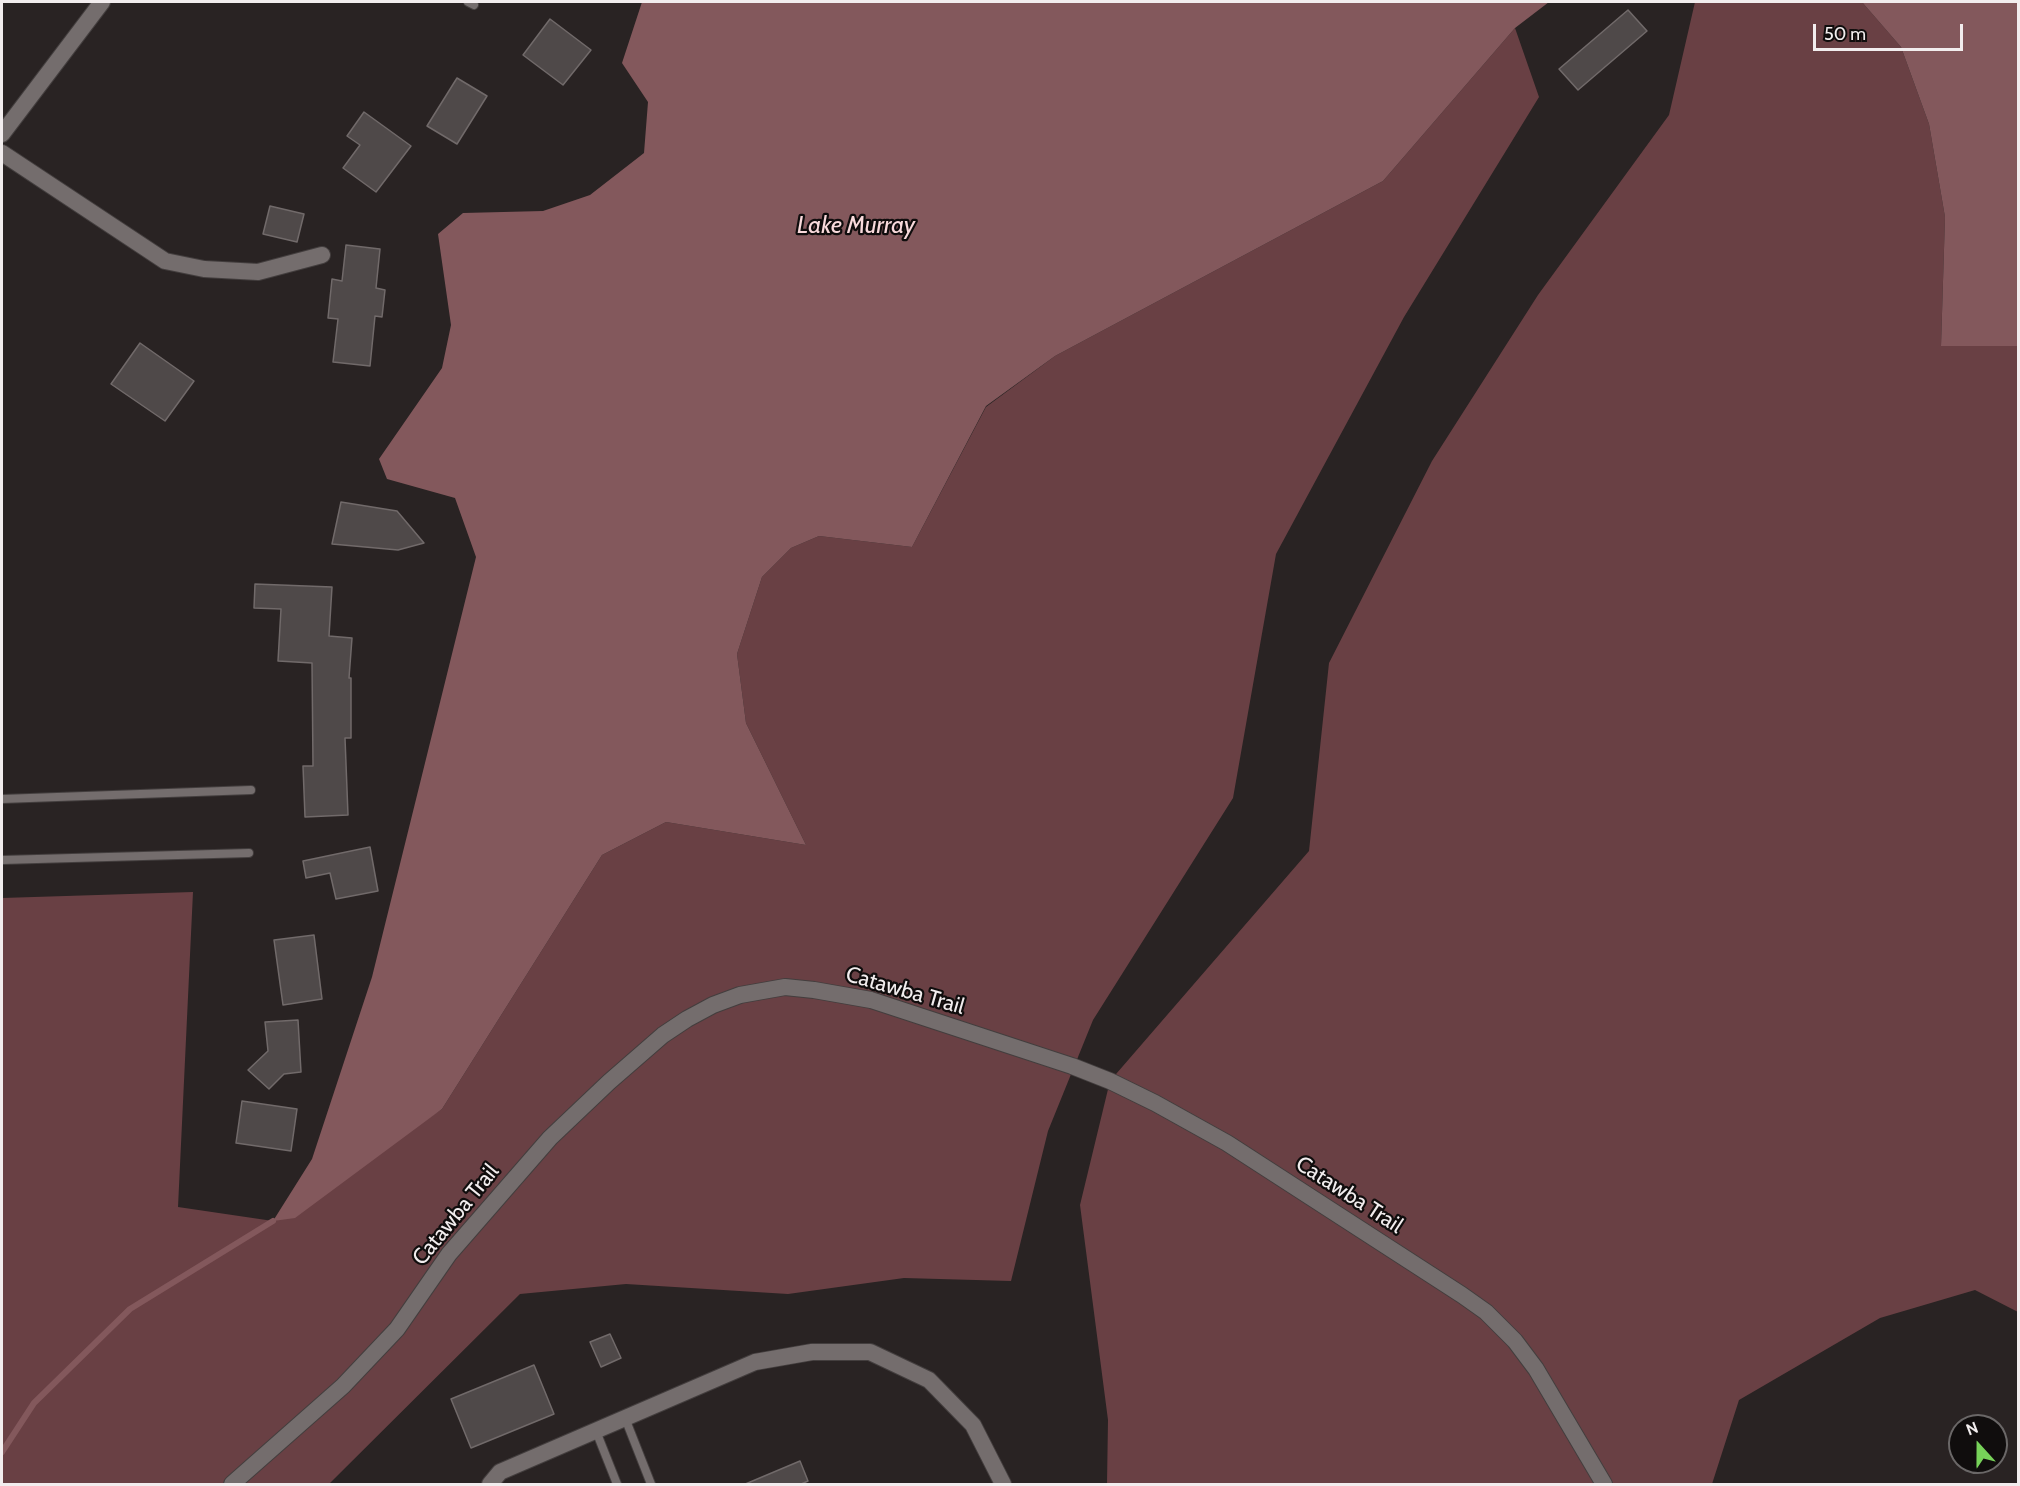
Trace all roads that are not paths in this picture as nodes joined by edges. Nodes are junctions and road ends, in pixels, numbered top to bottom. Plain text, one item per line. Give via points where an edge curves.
1 (102, 2) edge
2 (2, 134) edge
3 (2, 153) edge
4 (322, 255) dead end
5 (251, 790) dead end
6 (2, 799) edge
7 (249, 853) dead end
8 (2, 860) edge
9 (625, 1418) junction
10 (596, 1431) junction
11 (232, 1485) edge
12 (490, 1485) edge
13 (617, 1485) edge
14 (651, 1485) edge
15 (1003, 1485) edge
16 (1604, 1485) edge

1 - 2 street
3 - 4 street via 165,261 204,269 258,272
5 - 6 lane
7 - 8 lane
9 - 10 street
9 - 14 lane
9 - 15 street via 755,1362 812,1352 870,1352 930,1380 973,1425
10 - 12 street via 500,1472
10 - 13 lane
11 - 16 street, Catawba Trail via 343,1386 389,1337 449,1254 550,1138 609,1083 687,1019 740,995 785,987 871,1000 1072,1066 1155,1103 1227,1143 1486,1312 1536,1369

